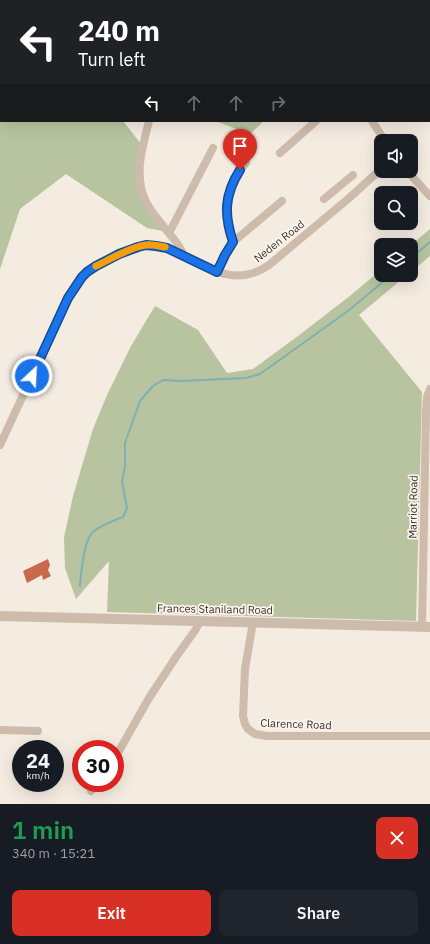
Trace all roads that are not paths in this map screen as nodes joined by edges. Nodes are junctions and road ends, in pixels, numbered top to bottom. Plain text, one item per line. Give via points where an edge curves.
1 (149, 122) edge
2 (315, 122) edge
3 (373, 122) edge
4 (380, 134) edge
5 (214, 148) dead end
6 (280, 153) dead end
7 (246, 163) dead end
8 (353, 175) dead end
9 (374, 175) edge
10 (413, 178) edge
11 (337, 189) junction
12 (430, 196) edge
13 (324, 199) dead end
14 (348, 199) junction
15 (282, 202) dead end
16 (169, 232) junction
17 (233, 242) junction
18 (184, 256) junction
19 (217, 272) junction
20 (430, 389) edge
21 (0, 445) edge
22 (0, 616) edge
23 (200, 621) junction
24 (253, 622) junction
25 (426, 627) edge
26 (0, 730) edge
27 (38, 731) dead end
28 (430, 736) edge
29 (124, 742) edge

1 - 16 street via 139,180 144,200
2 - 6 street
3 - 4 street
5 - 16 street
7 - 17 street via 230,188 226,203
8 - 11 street
9 - 14 street, Neden Road
10 - 12 street
11 - 13 street
11 - 14 street
14 - 19 street, Neden Road via 260,271 235,276
15 - 17 street
16 - 18 street
17 - 19 street
18 - 19 street, Neden Road
18 - 21 street, Neden Road via 167,248 146,245 107,260 82,277 68,298
20 - 25 street, Marriot Road via 426,412
22 - 23 street, Frances Staniland Road
23 - 24 street, Frances Staniland Road
23 - 29 street via 148,698
24 - 25 street, Frances Staniland Road
24 - 28 street, Clarence Road via 245,669 243,716 248,729 255,734
26 - 27 street

